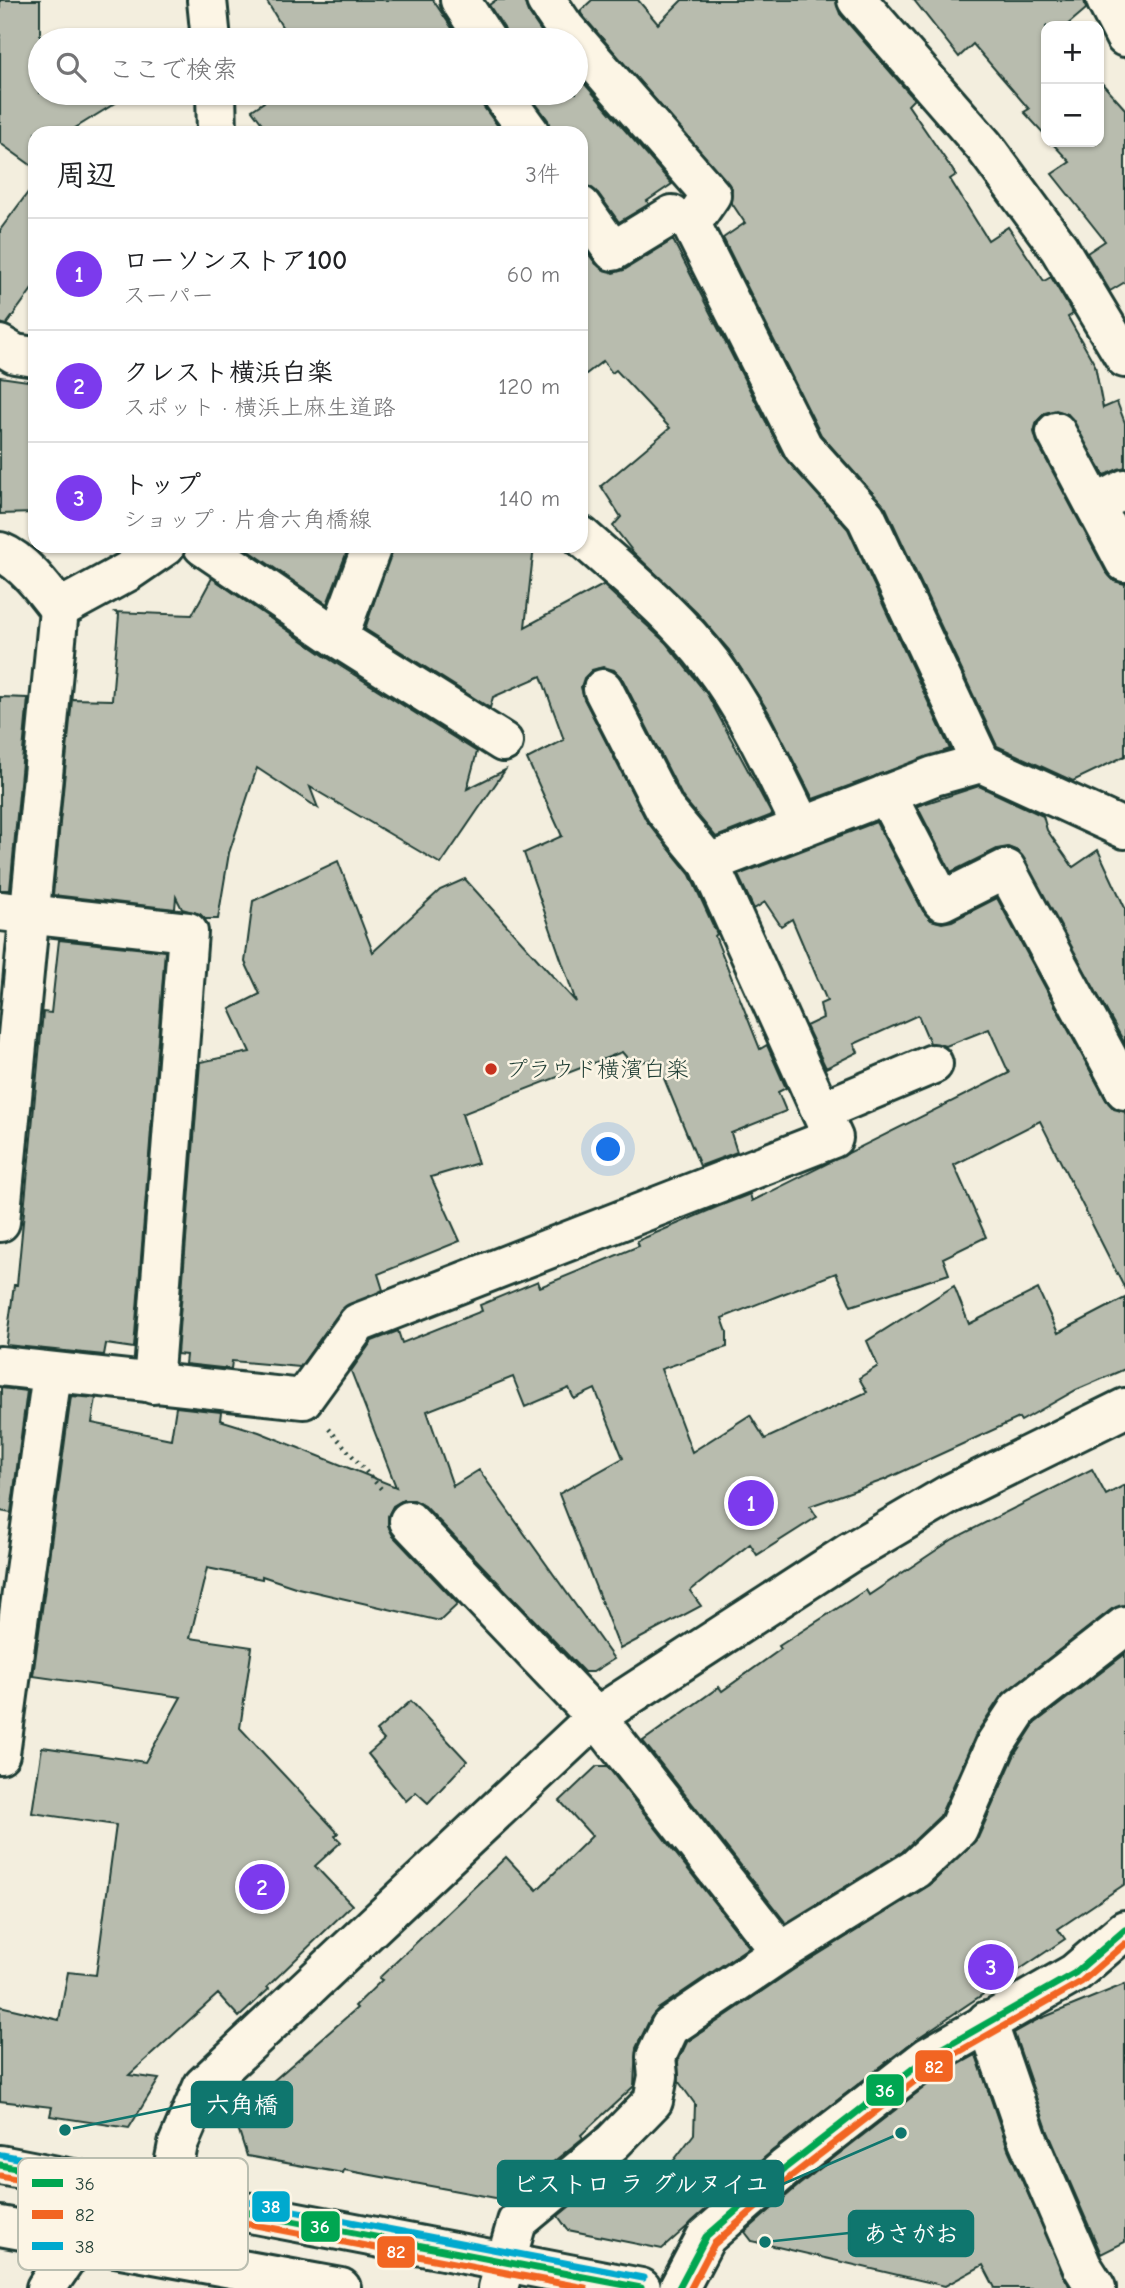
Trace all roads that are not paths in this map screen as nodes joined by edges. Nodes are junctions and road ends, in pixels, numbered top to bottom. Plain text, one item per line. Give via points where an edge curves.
1 (207, 0) edge
2 (460, 0) edge
3 (546, 0) edge
4 (857, 0) edge
5 (1106, 0) edge
6 (210, 28) edge
7 (478, 28) edge
8 (565, 28) edge
9 (1125, 37) edge
10 (588, 54) edge
11 (216, 105) edge
12 (510, 105) edge
13 (217, 126) edge
14 (525, 126) edge
15 (672, 215) dead end
16 (588, 216) edge
17 (0, 345) edge
18 (28, 356) edge
19 (1125, 358) edge
20 (1056, 432) dead end
21 (1110, 497) edge
22 (588, 542) edge
23 (0, 552) edge
24 (155, 553) edge
25 (213, 553) edge
26 (369, 553) edge
27 (1125, 562) edge
28 (59, 609) junction
29 (338, 638) junction
30 (603, 689) dead end
31 (503, 743) dead end
32 (981, 763) junction
33 (886, 794) junction
34 (802, 827) junction
35 (1125, 829) edge
36 (709, 863) junction
37 (15, 913) edge
38 (933, 1064) dead end
39 (1125, 1090) edge
40 (821, 1111) junction
41 (0, 1222) edge
42 (0, 1366) edge
43 (52, 1373) junction
44 (153, 1384) junction
45 (1125, 1408) edge
46 (409, 1521) road end
47 (1125, 1626) edge
48 (596, 1717) junction
49 (0, 1754) edge
50 (1125, 1930) edge
51 (781, 1952) junction
52 (987, 2021) junction
53 (175, 2158) edge
54 (0, 2165) edge
55 (18, 2168) edge
56 (248, 2214) edge
57 (0, 2226) edge
58 (18, 2229) edge
59 (58, 2270) edge
60 (237, 2270) edge
61 (502, 2275) edge
62 (321, 2286) edge
63 (46, 2288) edge
64 (640, 2288) edge
65 (679, 2288) edge
66 (1096, 2288) edge

1 - 6 street
2 - 7 street
3 - 8 street
4 - 19 street via 984,146 1059,248
5 - 9 street
10 - 32 street via 711,195 691,224 803,447 866,517
11 - 13 street
12 - 14 street
15 - 16 street via 613,251
17 - 18 street
20 - 21 street
21 - 27 street
22 - 34 street via 653,600 711,662 745,715
23 - 28 street
24 - 28 street
25 - 29 street
26 - 29 street
28 - 37 street
29 - 31 street
30 - 36 street via 665,810
32 - 33 street
32 - 35 street
33 - 34 street
33 - 39 street via 942,901 1006,869
34 - 36 street
36 - 40 street
37 - 41 street
37 - 44 street via 188,932
38 - 40 street
40 - 44 street via 833,1138 358,1323 303,1399
42 - 43 street
43 - 44 street
43 - 49 street
45 - 48 street via 948,1495 860,1546
46 - 48 street
47 - 51 street via 1019,1708 996,1743 958,1829 933,1853 915,1869
48 - 51 street
48 - 53 street via 203,2086
50 - 52 street via 1075,1973
51 - 61 street via 670,2027 656,2057 653,2101 613,2142 517,2222
52 - 65 street via 928,2057 775,2176 706,2237
52 - 66 street via 1028,2140 1082,2266
54 - 55 street
56 - 61 street
57 - 58 street
59 - 63 street
60 - 62 street
61 - 64 street

